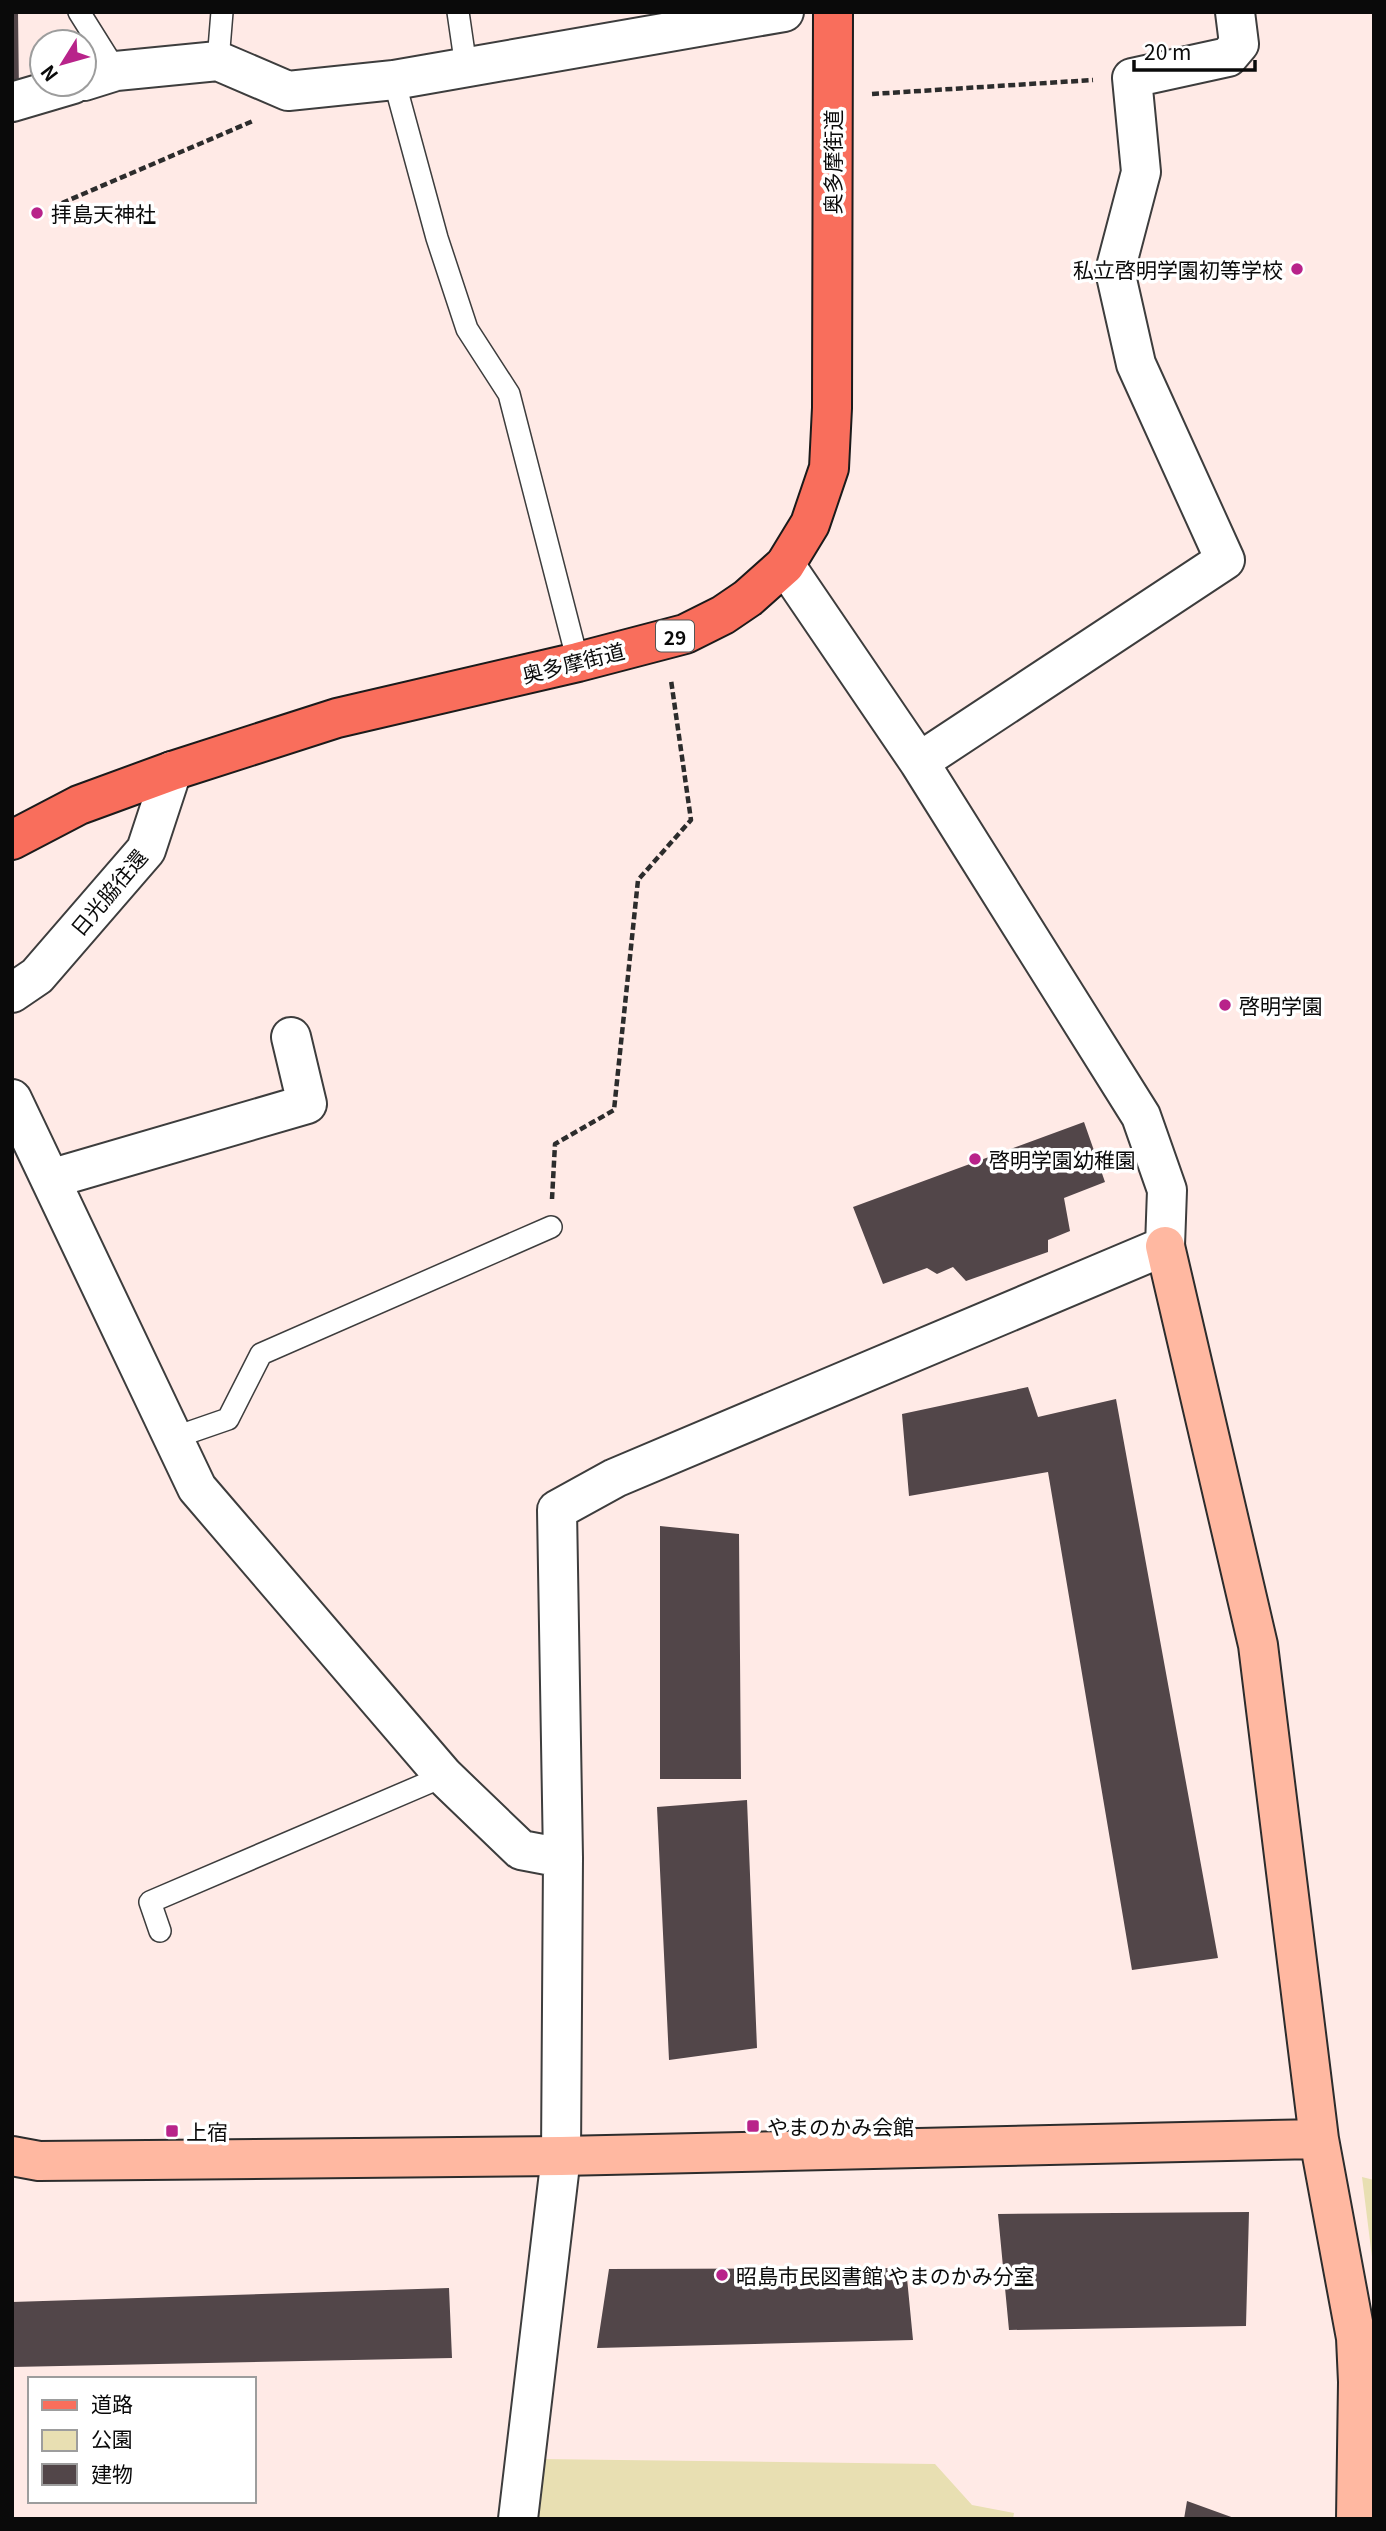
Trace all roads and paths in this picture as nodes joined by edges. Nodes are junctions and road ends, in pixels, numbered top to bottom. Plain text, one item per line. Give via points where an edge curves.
1 (79, 12) edge
2 (222, 12) edge
3 (458, 12) edge
4 (783, 12) edge
5 (833, 12) edge
6 (1235, 12) edge
7 (218, 61) junction
8 (466, 67) junction
9 (100, 76) edge
10 (1132, 78) junction
11 (394, 80) junction
12 (832, 97) junction
13 (260, 118) dead end
14 (62, 203) dead end
15 (785, 565) junction
16 (666, 638) junction
17 (578, 662) junction
18 (919, 762) junction
19 (172, 771) junction
20 (12, 840) edge
21 (12, 993) edge
22 (291, 1037) dead end
23 (12, 1099) edge
24 (50, 1179) junction
25 (551, 1227) joint
26 (1165, 1246) junction
27 (173, 1438) junction
28 (444, 1776) junction
29 (563, 1858) junction
30 (160, 1931) dead end
31 (1319, 2139) junction
32 (12, 2156) edge
33 (561, 2156) junction
34 (518, 2519) edge
35 (1356, 2519) edge

1 - 9 lane
2 - 7 lane
3 - 8 lane
4 - 8 street
5 - 12 main road, 奥多摩街道 / 29
6 - 10 street via 1239,44 1228,57
7 - 9 street
7 - 11 street via 288,91
8 - 11 street
10 - 12 path
10 - 18 street via 1141,172 1115,271 1136,364 1225,559
11 - 17 lane via 467,328 509,394
12 - 15 main road, 奥多摩街道 / 29 via 829,468 810,524
13 - 14 path
15 - 16 main road, 奥多摩街道 / 29 via 723,615
15 - 18 street
16 - 17 main road, 奥多摩街道 / 29
16 - 25 path via 691,821 638,880 614,1110 555,1144
17 - 19 main road, 奥多摩街道 / 29 via 337,718
18 - 26 street via 1141,1116 1167,1190
19 - 20 main road, 奥多摩街道 / 29 via 79,806
19 - 21 street, 日光脇往還 via 146,849 37,976
22 - 24 street via 307,1104
23 - 24 street
24 - 27 street
25 - 27 lane via 261,1354 228,1419
26 - 29 street via 615,1478 557,1510
26 - 31 street via 1258,1645
27 - 28 street via 197,1488
28 - 29 street via 521,1850
28 - 30 lane via 150,1902
29 - 33 street
31 - 33 street
31 - 35 street via 1356,2338
32 - 33 street via 40,2161
33 - 34 street

